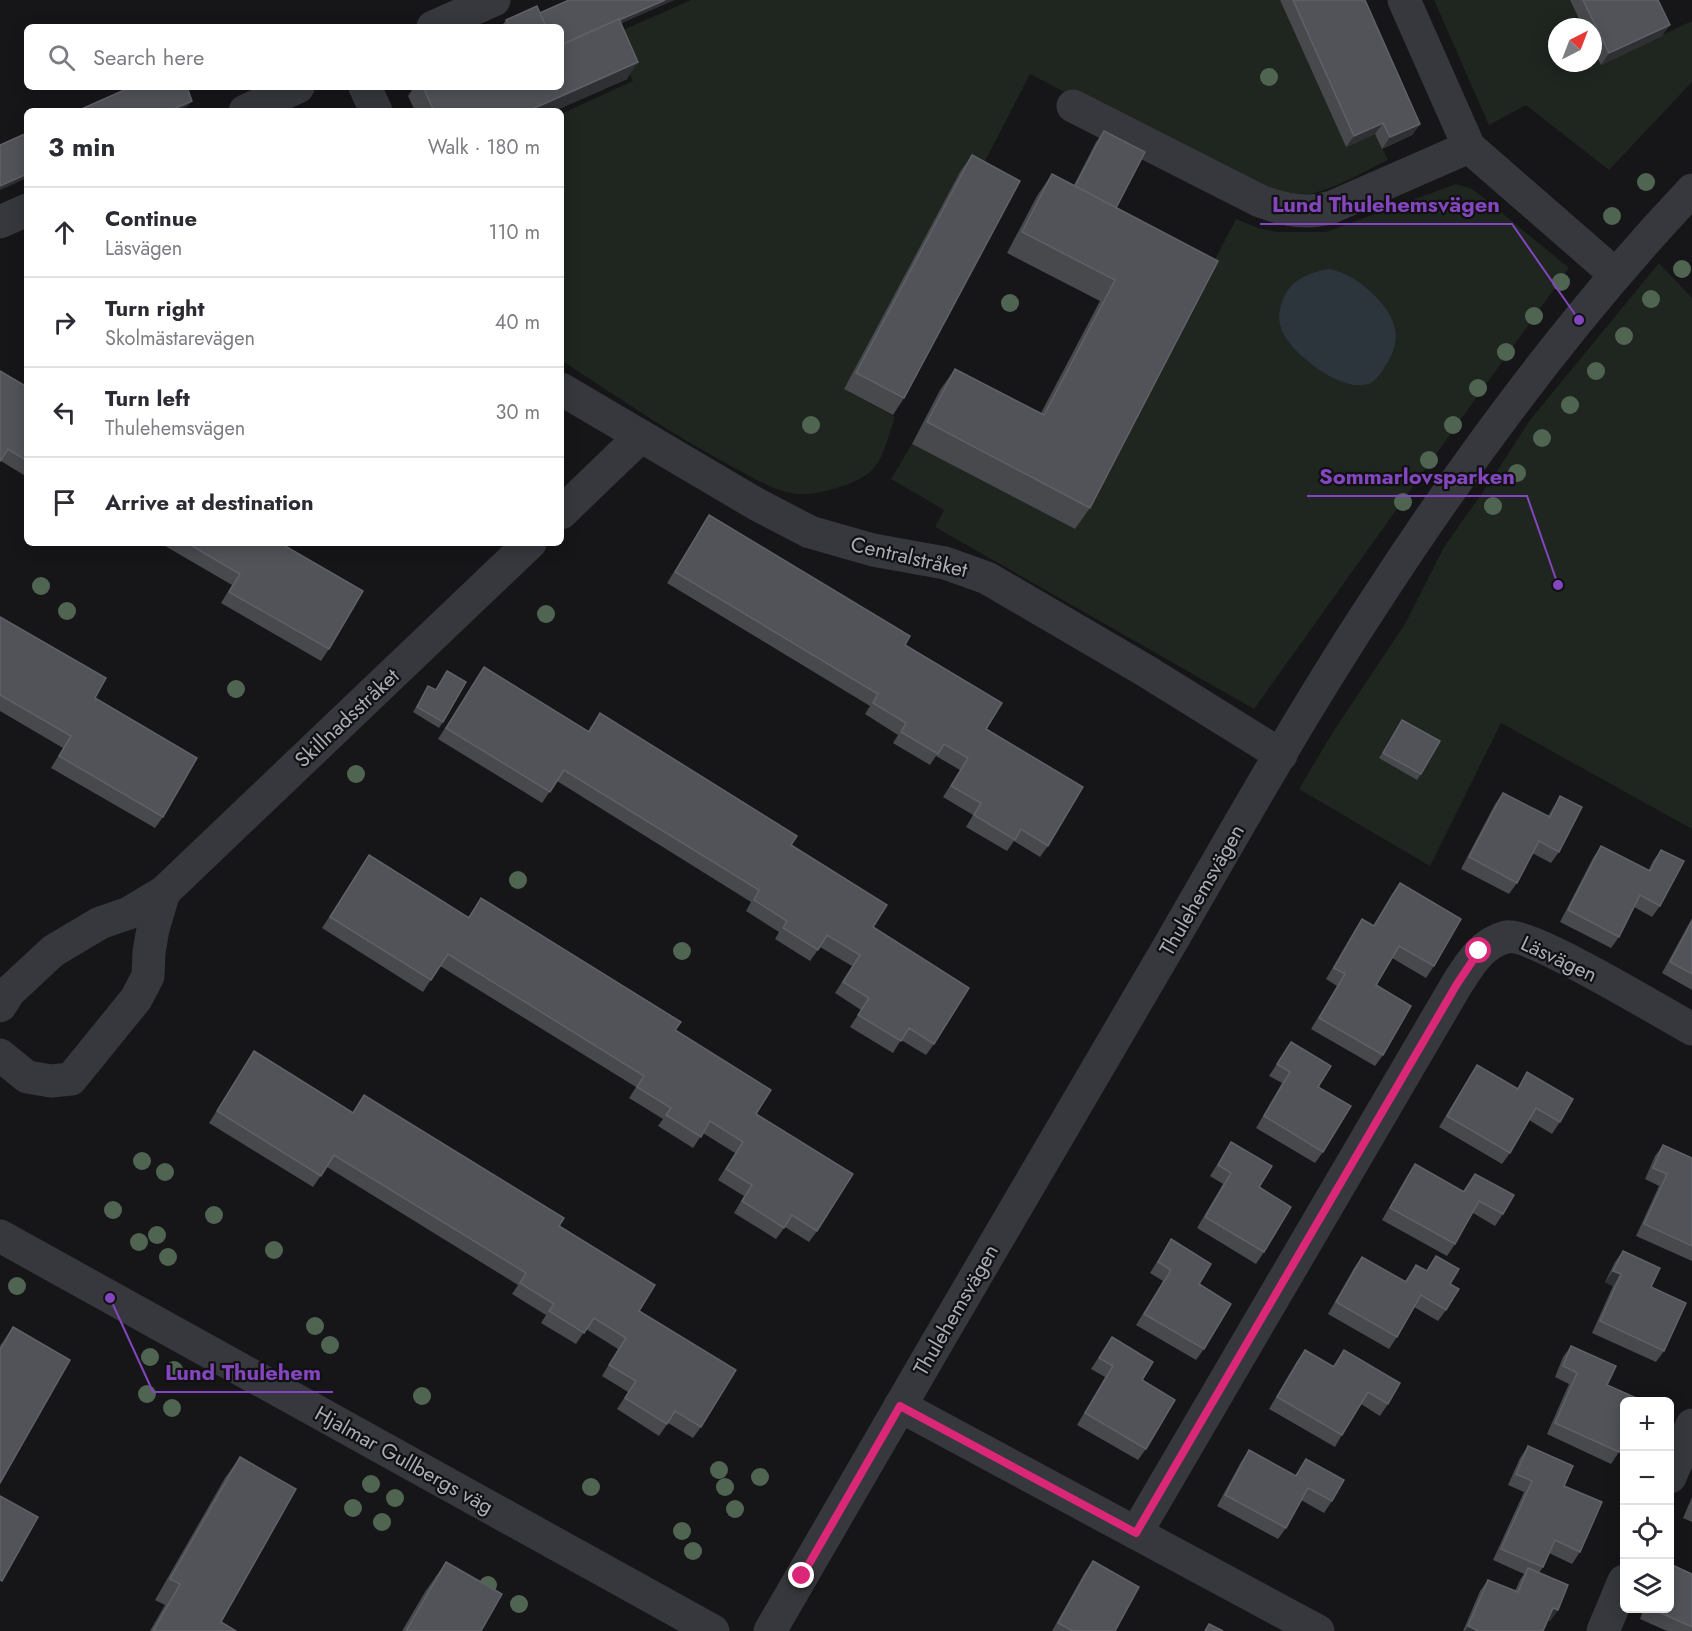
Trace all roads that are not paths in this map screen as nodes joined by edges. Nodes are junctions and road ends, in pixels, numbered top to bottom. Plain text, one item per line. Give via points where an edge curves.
1 (494, 0) edge
2 (1404, 0) edge
3 (440, 24) edge
4 (291, 90) edge
5 (366, 90) edge
6 (1073, 106) dead end
7 (252, 108) edge
8 (374, 108) edge
9 (1469, 147) junction
10 (1692, 190) edge
11 (24, 211) edge
12 (0, 222) edge
13 (1616, 275) junction
14 (564, 391) edge
15 (641, 436) junction
16 (564, 510) edge
17 (527, 546) edge
18 (1281, 755) junction
19 (164, 892) junction
20 (0, 1006) edge
21 (1692, 1029) edge
22 (0, 1055) edge
23 (0, 1236) edge
24 (900, 1406) junction
25 (1692, 1425) edge
26 (1674, 1468) edge
27 (1136, 1533) junction
28 (1620, 1591) edge
29 (713, 1631) edge
30 (770, 1631) edge
31 (1318, 1631) edge
32 (1603, 1631) edge

1 - 3 street
2 - 9 street
4 - 7 street
5 - 8 street
6 - 9 street via 1260,201 1300,212 1332,207
9 - 13 street
10 - 13 street, Thulehemsvägen
11 - 12 street
13 - 18 street, Thulehemsvägen via 1507,411 1455,485 1373,604
14 - 15 street, Centralstråket
15 - 16 street
15 - 18 street, Centralstråket via 810,532 873,550 945,563 987,578
17 - 19 street, Skillnadsstråket
18 - 24 street, Thulehemsvägen
19 - 20 street, Skillnadsstråket via 53,951 9,992
19 - 22 street, Skillnadsstråket via 153,929 148,976 136,999 71,1079 27,1077
21 - 27 street, Läsvägen via 1533,943 1510,936 1479,951
23 - 29 street, Hjalmar Gullbergs väg
24 - 27 street
24 - 30 street, Thulehemsvägen
25 - 26 street
27 - 31 street
28 - 32 street

